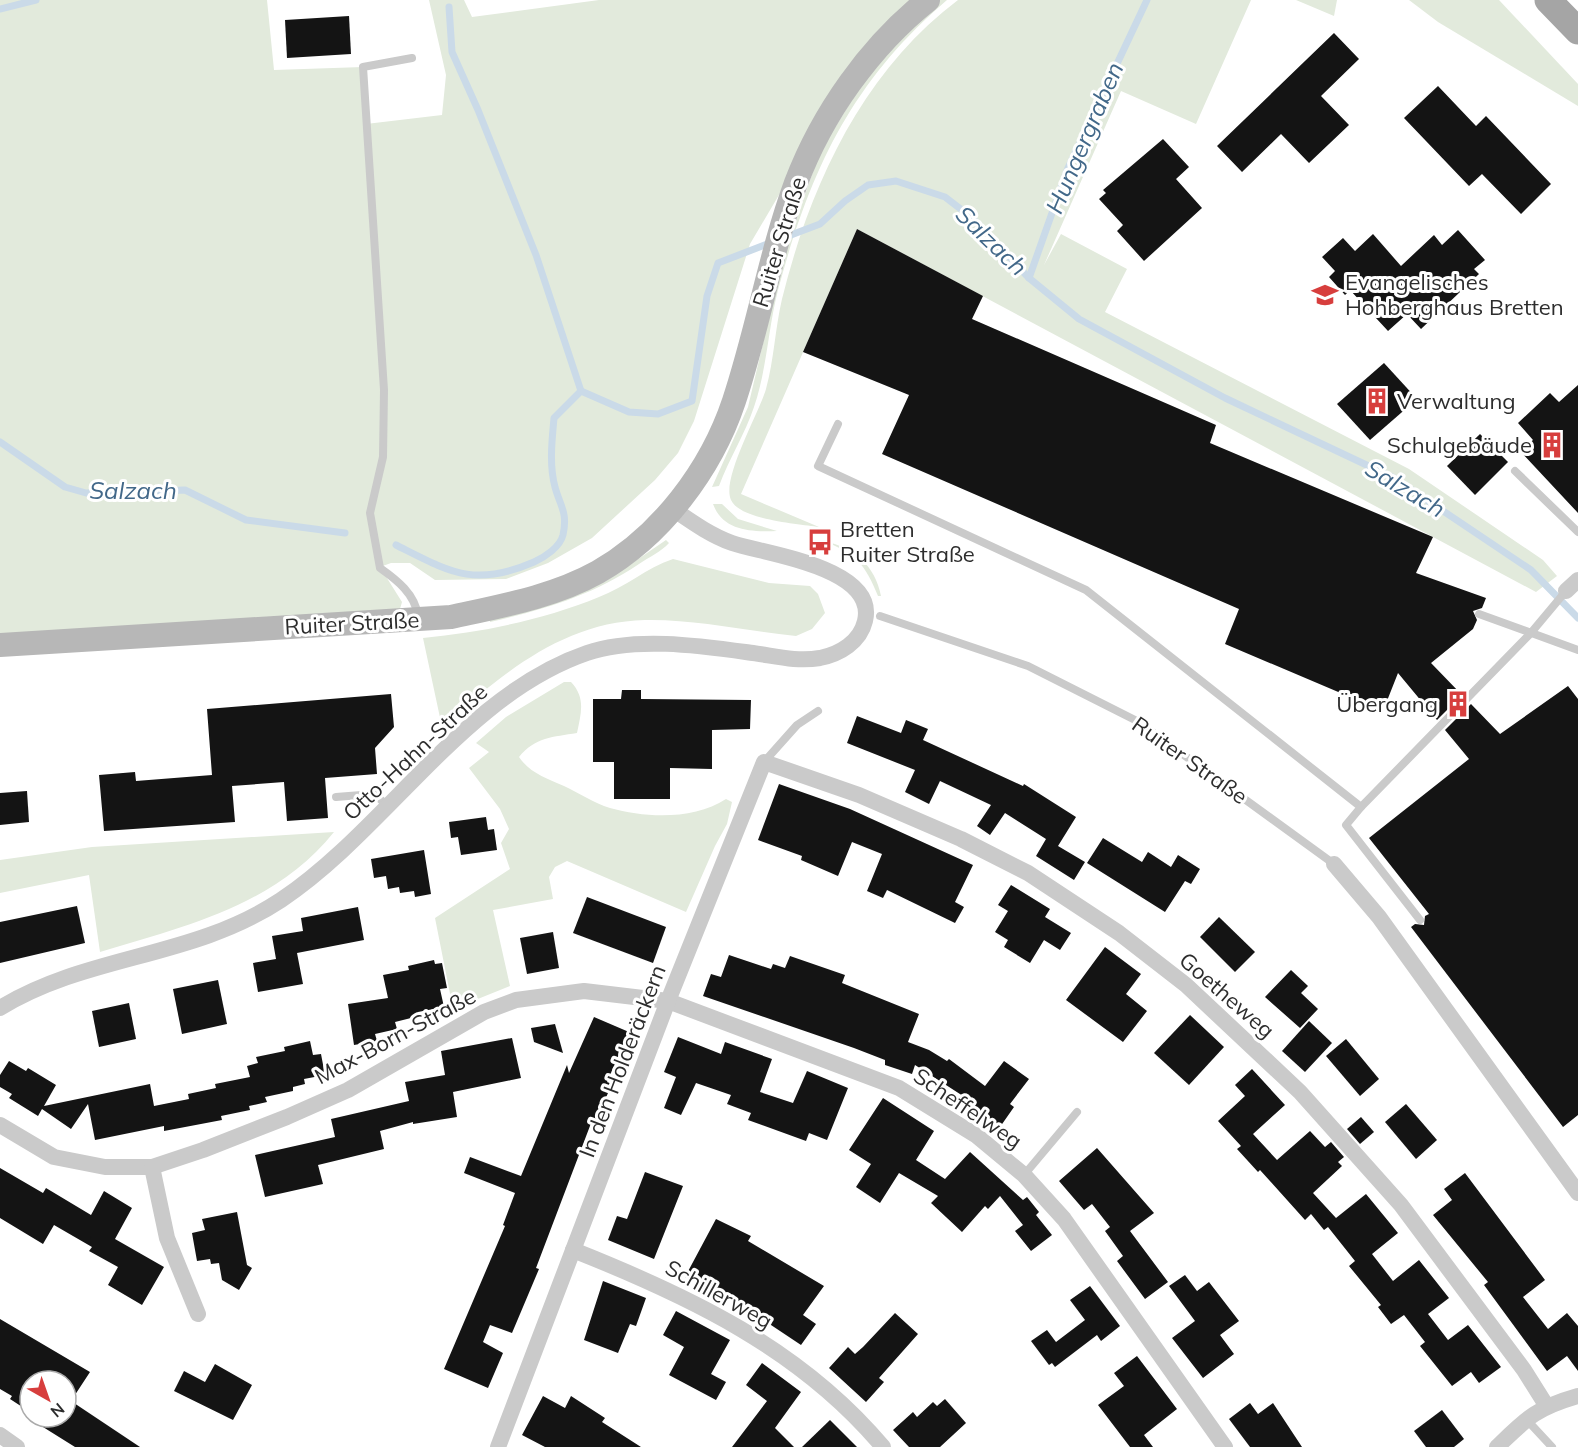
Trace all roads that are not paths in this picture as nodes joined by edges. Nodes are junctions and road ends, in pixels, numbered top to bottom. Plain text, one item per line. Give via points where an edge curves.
1 (928, 0) edge
2 (1548, 0) edge
3 (1578, 32) edge
4 (412, 58) dead end
5 (838, 424) dead end
6 (1515, 471) dead end
7 (673, 509) junction
8 (1578, 532) edge
9 (1572, 586) edge
10 (872, 614) junction
11 (1479, 614) dead end
12 (418, 620) junction
13 (1530, 634) junction
14 (0, 645) edge
15 (1578, 650) edge
16 (818, 711) dead end
17 (764, 762) junction
18 (336, 797) dead end
19 (388, 806) junction
20 (1361, 807) junction
21 (1334, 864) joint
22 (1420, 920) dead end
23 (669, 1001) junction
24 (0, 1008) edge
25 (1077, 1112) dead end
26 (0, 1125) edge
27 (152, 1167) junction
28 (1024, 1174) junction
29 (1578, 1193) edge
30 (573, 1250) junction
31 (198, 1314) dead end
32 (1578, 1396) edge
33 (1546, 1405) junction
34 (1526, 1419) junction
35 (0, 1436) edge
36 (17, 1447) edge
37 (498, 1447) edge
38 (884, 1447) edge
39 (1225, 1447) edge
40 (1497, 1447) edge
41 (1552, 1447) edge

1 - 7 street, Ruiter Straße via 876,50 850,83 808,155 770,265 734,402 717,442
2 - 3 main road
4 - 12 lane via 363,67 384,390 383,457 369,513 380,567 416,603
5 - 20 lane via 818,466 1086,590
6 - 8 lane
7 - 10 street via 733,543 821,567 855,590
7 - 12 street, Ruiter Straße via 639,544 598,572 559,590 512,604
9 - 13 lane
10 - 19 street, Otto-Hahn-Straße via 848,648 803,660 642,644 585,654 534,676 456,741
10 - 21 lane, Ruiter Straße via 1028,666 1137,721
11 - 13 lane
12 - 14 street, Ruiter Straße
13 - 15 lane
13 - 20 lane
16 - 17 lane, In den Holderäckern via 797,725
17 - 23 street, In den Holderäckern
17 - 33 street, Goetheweg via 859,795 1028,873 1119,933 1186,986 1300,1092 1401,1205
18 - 19 lane via 374,794
19 - 24 street, Otto-Hahn-Straße via 281,900 235,926 189,944 55,981
20 - 22 lane via 1346,825
21 - 29 street, Ruiter Straße via 1379,917
23 - 27 street, Max-Born-Straße via 584,991 516,1000 484,1012 348,1090 287,1118
23 - 28 street, Scheffelweg via 899,1088 977,1136
23 - 30 street, In den Holderäckern
25 - 28 lane
26 - 27 street, Max-Born-Straße via 54,1157 105,1167
27 - 31 street via 167,1238
28 - 39 street, Scheffelweg via 1091,1255
30 - 37 street, In den Holderäckern
30 - 38 street, Schillerweg via 660,1285 739,1326 833,1395
32 - 33 street
33 - 34 street
34 - 40 street
34 - 41 lane
35 - 36 street

